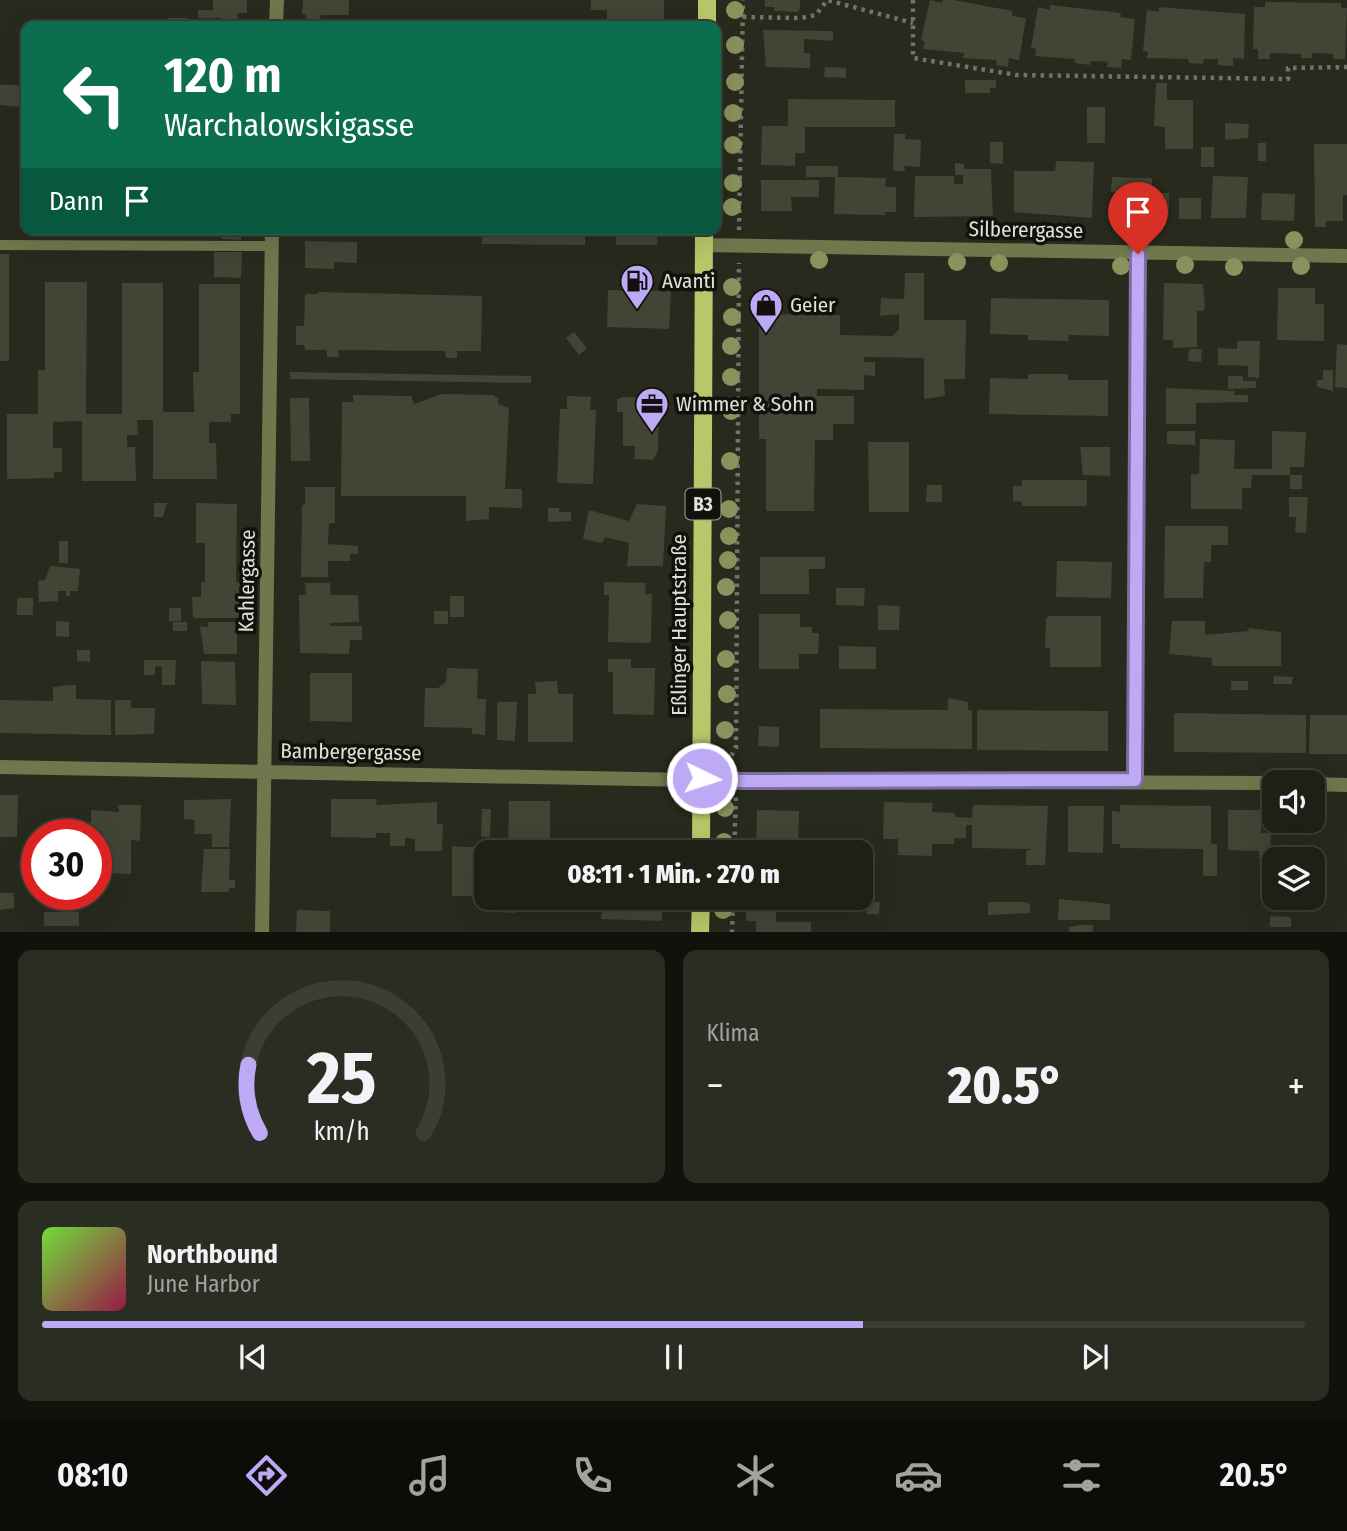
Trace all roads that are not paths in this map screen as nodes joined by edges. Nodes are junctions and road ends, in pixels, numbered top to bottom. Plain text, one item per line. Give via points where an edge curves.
1 (277, 0) edge
2 (707, 0) edge
3 (276, 21) edge
4 (707, 21) edge
5 (272, 235) edge
6 (704, 237) edge
7 (0, 245) edge
8 (272, 246) junction
9 (1138, 254) junction
10 (1347, 256) edge
11 (0, 767) edge
12 (265, 772) junction
13 (702, 778) junction
14 (1135, 780) junction
15 (1262, 783) edge
16 (1325, 784) edge
17 (1347, 785) edge
18 (701, 840) edge
19 (701, 910) edge
20 (262, 932) edge
21 (700, 932) edge

1 - 3 street
2 - 4 main road
5 - 8 street, Kahlergasse
6 - 9 street, Silberergasse
6 - 13 main road, Eßlinger Hauptstraße / B3
7 - 8 lane
8 - 12 street, Kahlergasse
9 - 10 street, Silberergasse
9 - 14 street
11 - 12 street, Bambergergasse
12 - 13 street, Bambergergasse
12 - 20 street, Kahlergasse
13 - 14 street, Bambergergasse
13 - 18 main road, Eßlinger Hauptstraße / B3
14 - 15 street, Bambergergasse
16 - 17 street
19 - 21 main road

